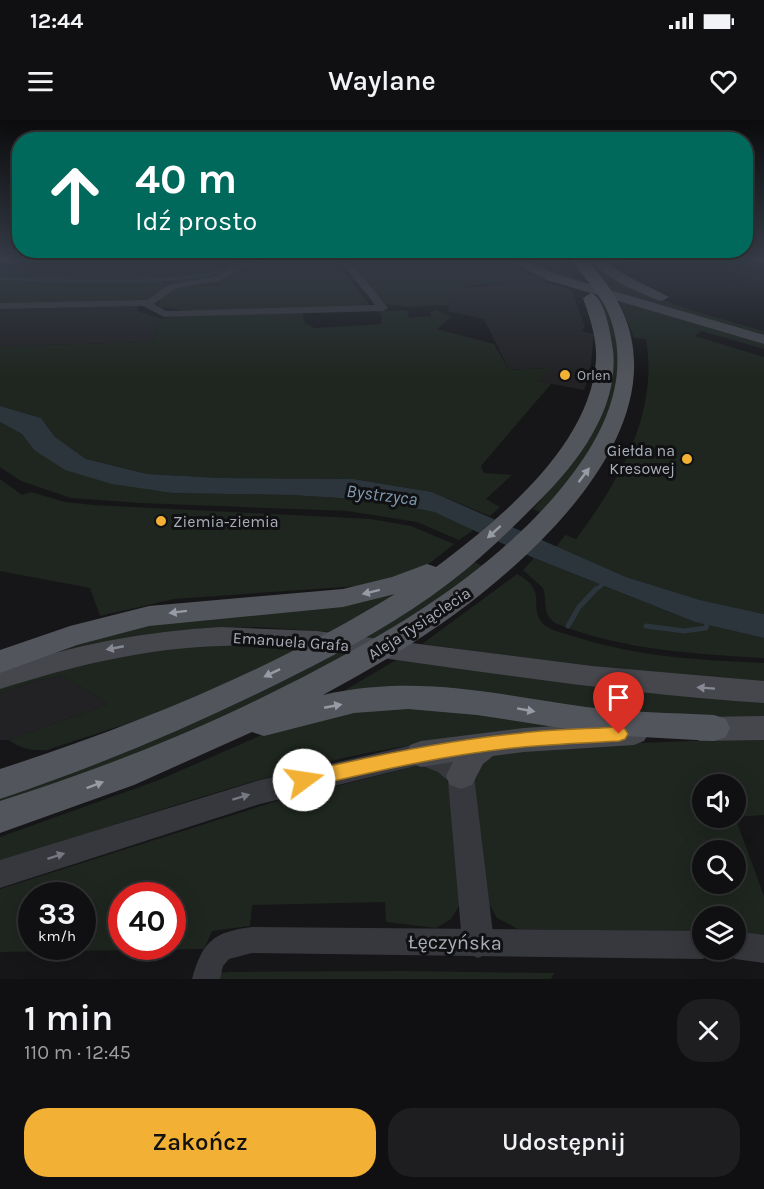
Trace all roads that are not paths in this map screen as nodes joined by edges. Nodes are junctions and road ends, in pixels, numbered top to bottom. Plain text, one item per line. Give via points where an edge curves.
1 (155, 299) edge
2 (376, 299) edge
3 (591, 299) edge
4 (608, 299) edge
5 (626, 299) edge
6 (671, 299) edge
7 (148, 304) junction
8 (0, 306) edge
9 (764, 328) edge
10 (764, 340) edge
11 (466, 558) junction
12 (0, 662) edge
13 (0, 679) edge
14 (764, 692) edge
15 (714, 728) junction
16 (764, 728) edge
17 (215, 736) junction
18 (486, 745) junction
19 (421, 754) junction
20 (461, 776) junction
21 (0, 784) edge
22 (0, 817) edge
23 (0, 874) edge
24 (478, 942) junction
25 (692, 945) edge
26 (746, 947) edge
27 (764, 949) edge
28 (209, 968) edge

1 - 7 street
2 - 7 street via 383,308 164,314
3 -> 11 main road, Aleja Tysiąclecia via 604,337 606,368 584,432 553,476
17 -> 4 main road, Aleja Tysiąclecia via 408,633 495,571 547,520 598,455 614,423 627,375 624,339
5 - 10 main road
6 - 9 main road
7 - 8 street
11 -> 12 main road via 372,592 149,616 70,636
11 -> 21 main road, Aleja Tysiąclecia via 375,619 251,683 137,735
14 -> 13 main road, Emanuela Grafa via 617,680 257,636 151,641 57,661
15 - 16 main road
17 -> 15 main road via 383,697 463,699 624,724
15 - 18 main road
22 -> 17 main road, Aleja Tysiąclecia via 81,790
18 - 19 main road
18 - 20 main road via 472,755
19 - 20 street via 443,762
23 -> 19 street via 260,792
20 - 24 street
24 - 25 street, Łęczyńska
24 - 28 street, Łęczyńska via 252,940 224,945
26 - 27 street

